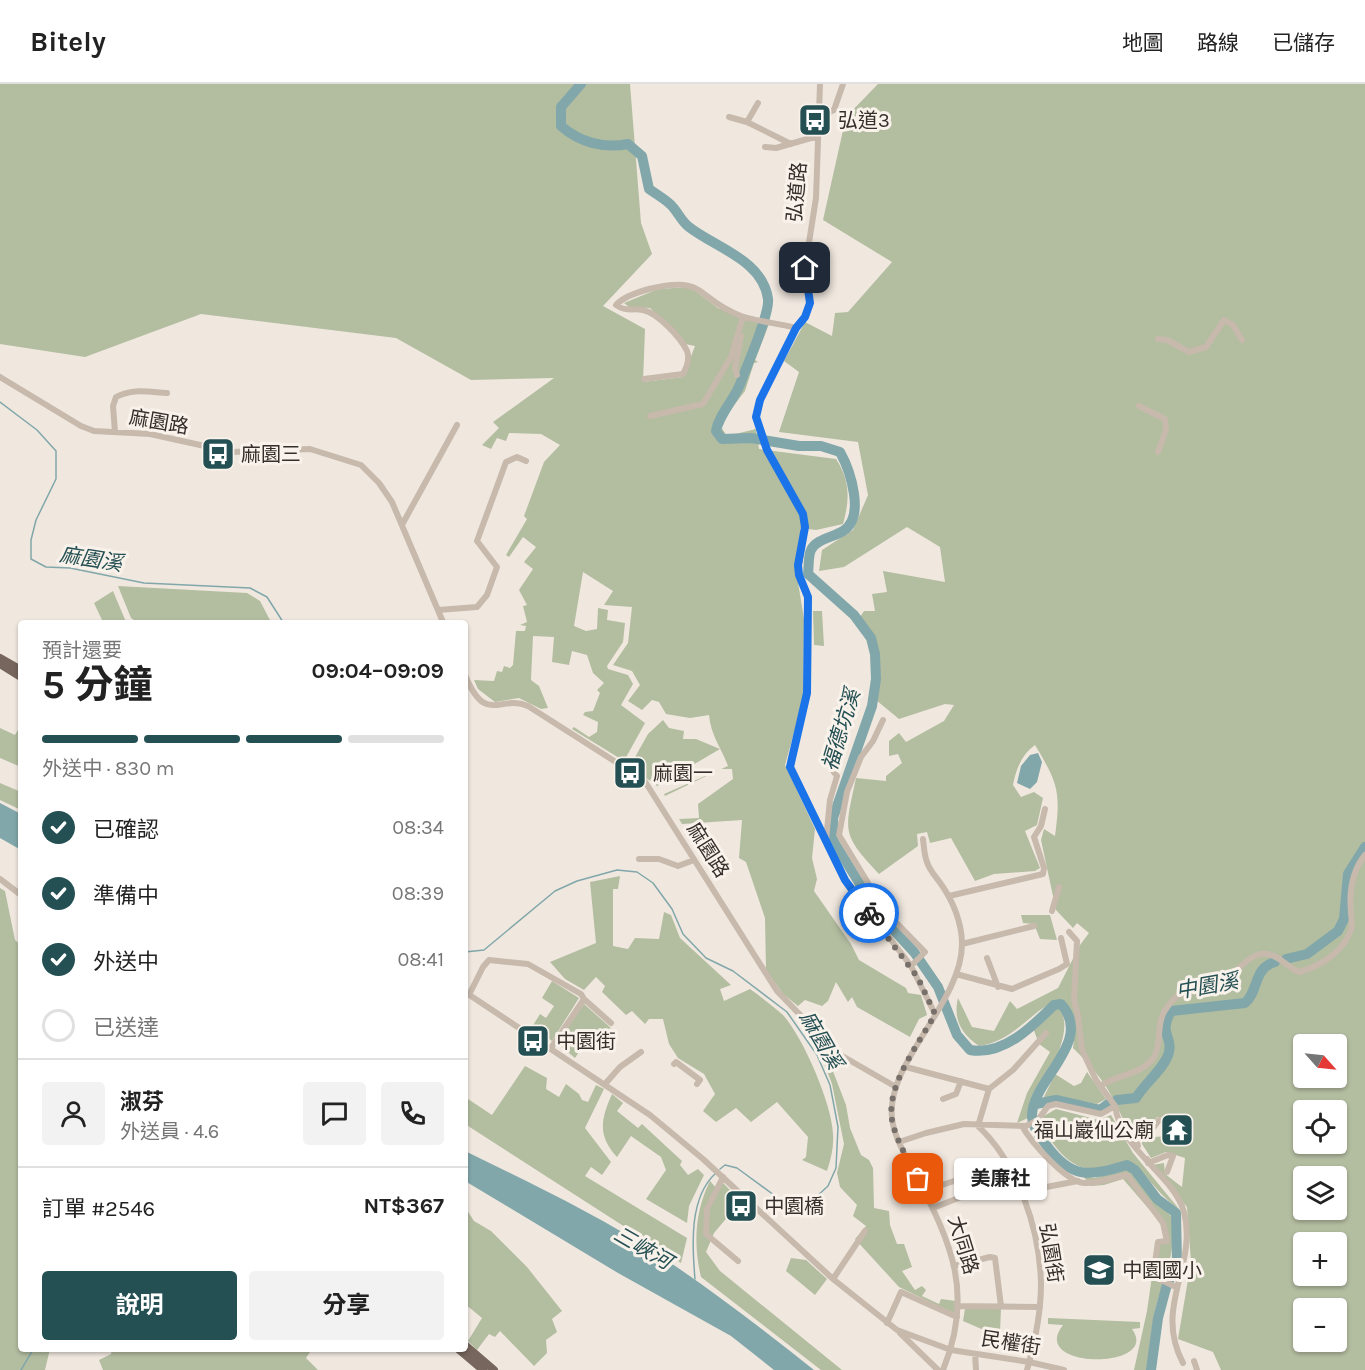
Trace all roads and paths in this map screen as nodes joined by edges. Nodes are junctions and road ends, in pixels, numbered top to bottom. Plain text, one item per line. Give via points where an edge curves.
1 (820, 84) edge
2 (843, 84) edge
3 (759, 103) dead end
4 (821, 116) junction
5 (729, 117) dead end
6 (747, 122) junction
7 (818, 136) junction
8 (791, 144) junction
9 (765, 147) dead end
10 (743, 317) junction
11 (796, 328) junction
12 (740, 330) junction
13 (1158, 339) dead end
14 (1242, 340) dead end
15 (737, 375) dead end
16 (0, 377) edge
17 (644, 379) dead end
18 (167, 393) dead end
19 (1139, 406) dead end
20 (650, 416) dead end
21 (457, 425) dead end
22 (115, 432) junction
23 (1158, 452) dead end
24 (526, 461) dead end
25 (403, 524) junction
26 (438, 610) junction
27 (442, 620) edge
28 (0, 658) edge
29 (0, 664) edge
30 (18, 668) edge
31 (18, 675) edge
32 (468, 680) edge
33 (883, 720) dead end
34 (833, 771) dead end
35 (1045, 809) dead end
36 (924, 839) dead end
37 (826, 840) junction
38 (1365, 855) edge
39 (639, 859) dead end
40 (694, 860) junction
41 (0, 879) edge
42 (1059, 887) dead end
43 (18, 893) edge
44 (949, 896) junction
45 (1052, 911) dead end
46 (1034, 926) dead end
47 (1069, 932) dead end
48 (1061, 938) dead end
49 (962, 944) junction
50 (987, 958) dead end
51 (913, 964) junction
52 (956, 974) junction
53 (998, 987) junction
54 (468, 991) edge
55 (468, 994) edge
56 (584, 999) junction
57 (935, 1014) junction
58 (612, 1023) dead end
59 (1046, 1033) dead end
60 (551, 1048) junction
61 (641, 1052) dead end
62 (674, 1064) dead end
63 (906, 1067) junction
64 (962, 1082) junction
65 (605, 1084) junction
66 (697, 1084) dead end
67 (1101, 1085) junction
68 (896, 1087) junction
69 (989, 1089) junction
70 (943, 1099) dead end
71 (1115, 1106) junction
72 (978, 1126) junction
73 (1024, 1126) junction
74 (1166, 1132) dead end
75 (899, 1142) junction
76 (1148, 1163) junction
77 (1009, 1168) junction
78 (1167, 1172) dead end
79 (723, 1177) junction
80 (1078, 1181) junction
81 (924, 1191) junction
82 (1020, 1192) junction
83 (933, 1208) junction
84 (865, 1231) dead end
85 (738, 1261) dead end
86 (954, 1266) junction
87 (833, 1279) junction
88 (1173, 1287) junction
89 (958, 1306) junction
90 (1001, 1306) junction
91 (1040, 1307) junction
92 (957, 1317) junction
93 (887, 1323) junction
94 (897, 1330) junction
95 (468, 1348) edge
96 (951, 1350) junction
97 (462, 1352) edge
98 (975, 1354) junction
99 (1194, 1360) dead end
100 (1029, 1362) junction
101 (1183, 1363) dead end
102 (483, 1370) edge
103 (494, 1370) edge
104 (938, 1370) edge
105 (943, 1370) edge
106 (976, 1370) edge
107 (1027, 1370) edge
108 (1064, 1370) edge
109 (1197, 1370) edge

1 - 4 street, 弘道路
2 - 4 street via 834,110
3 - 6 street
4 - 7 street, 弘道路
5 - 6 street
6 - 8 street
7 - 8 street
7 - 11 street, 弘道路 via 816,198 805,268 810,303
8 - 9 street
10 - 11 street
10 - 12 street
10 - 17 street via 699,288 677,283 623,299 616,305 655,316 687,352 689,361 683,374
11 - 37 street, 弘道路 via 760,400 756,417 767,450 803,514 805,532 798,565 808,597 807,693 790,767
12 - 15 street
12 - 20 street via 731,357 704,404
13 - 14 street via 1189,352 1206,347 1224,320
16 - 22 street, 麻園路 via 81,426
18 - 22 street via 124,392 116,397
19 - 23 street via 1165,419 1166,429
21 - 25 street
22 - 25 street, 麻園路 via 150,434 232,452 310,449 353,461 379,483
24 - 26 street via 516,457 506,462 477,541 497,567 487,595 477,607
25 - 26 street, 麻園路
26 - 27 street, 麻園路
28 - 30 main road
29 - 31 main road
32 - 40 street, 麻園路 via 488,705 519,702 528,706 636,773 650,788
33 - 51 street via 861,756 847,792 839,835 885,911 925,952
34 - 37 street via 837,776
35 - 44 street via 1034,837 1044,868 1042,873
36 - 44 street via 927,863
37 - 51 street via 845,880
38 - 67 street via 1353,877 1351,931 1337,952 1299,972 1267,954 1255,956 1210,991 1195,990 1175,998 1164,1013 1154,1057 1142,1068
39 - 40 street via 659,859 678,866
40 - 68 street, 麻園路 via 777,990 837,1053
41 - 43 street
42 - 45 street
44 - 49 street
46 - 49 street
47 - 67 street via 1077,941 1074,1000 1082,1050
48 - 53 street via 1067,964 1012,988
49 - 52 street
50 - 53 street
51 - 57 street
52 - 53 street
52 - 57 street, 大同路
54 - 56 street via 489,960 505,961 528,964
55 - 60 street
56 - 58 street
56 - 60 street
57 - 63 street, 大同路
59 - 69 street via 1013,1070
60 - 65 street
61 - 65 street
62 - 66 street via 700,1080
63 - 64 street
63 - 68 street, 大同路
64 - 69 street
64 - 70 street via 956,1094
65 - 79 street via 650,1115
67 - 71 street
68 - 75 street, 大同路 via 892,1119
69 - 72 street
71 - 73 street via 1101,1114 1056,1104
71 - 76 street via 1120,1125
72 - 73 street
72 - 75 street via 952,1126
72 - 77 street, 弘園街
73 - 80 street via 1027,1135 1053,1162
74 - 76 street via 1168,1123 1160,1120 1150,1132 1135,1135
75 - 81 street, 大同路
76 - 78 street via 1173,1156
76 - 88 street via 1184,1210 1186,1251
77 - 81 street
77 - 82 street, 弘園街
79 - 85 street via 707,1209 706,1234
79 - 87 street
80 - 82 street
80 - 88 street via 1127,1175 1163,1223 1167,1241 1158,1242 1152,1276
81 - 83 street, 大同路
82 - 83 street via 961,1197
82 - 91 street, 弘園街 via 1033,1231 1041,1283
83 - 86 street, 大同路
84 - 87 street
86 - 89 street, 大同路
86 - 90 street via 994,1258
87 - 93 street
88 - 101 street via 1173,1344
89 - 90 street
89 - 92 street, 大同路
90 - 91 street
91 - 100 street, 弘園街
92 - 93 street via 901,1292
92 - 96 street, 大同路
93 - 94 street
94 - 96 street
94 - 104 street
95 - 103 main road
96 - 98 street, 民權街
96 - 105 street, 大同路
97 - 102 main road
98 - 100 street, 民權街
98 - 106 street
99 - 109 street
100 - 107 street, 弘園街
100 - 108 street, 民權街

